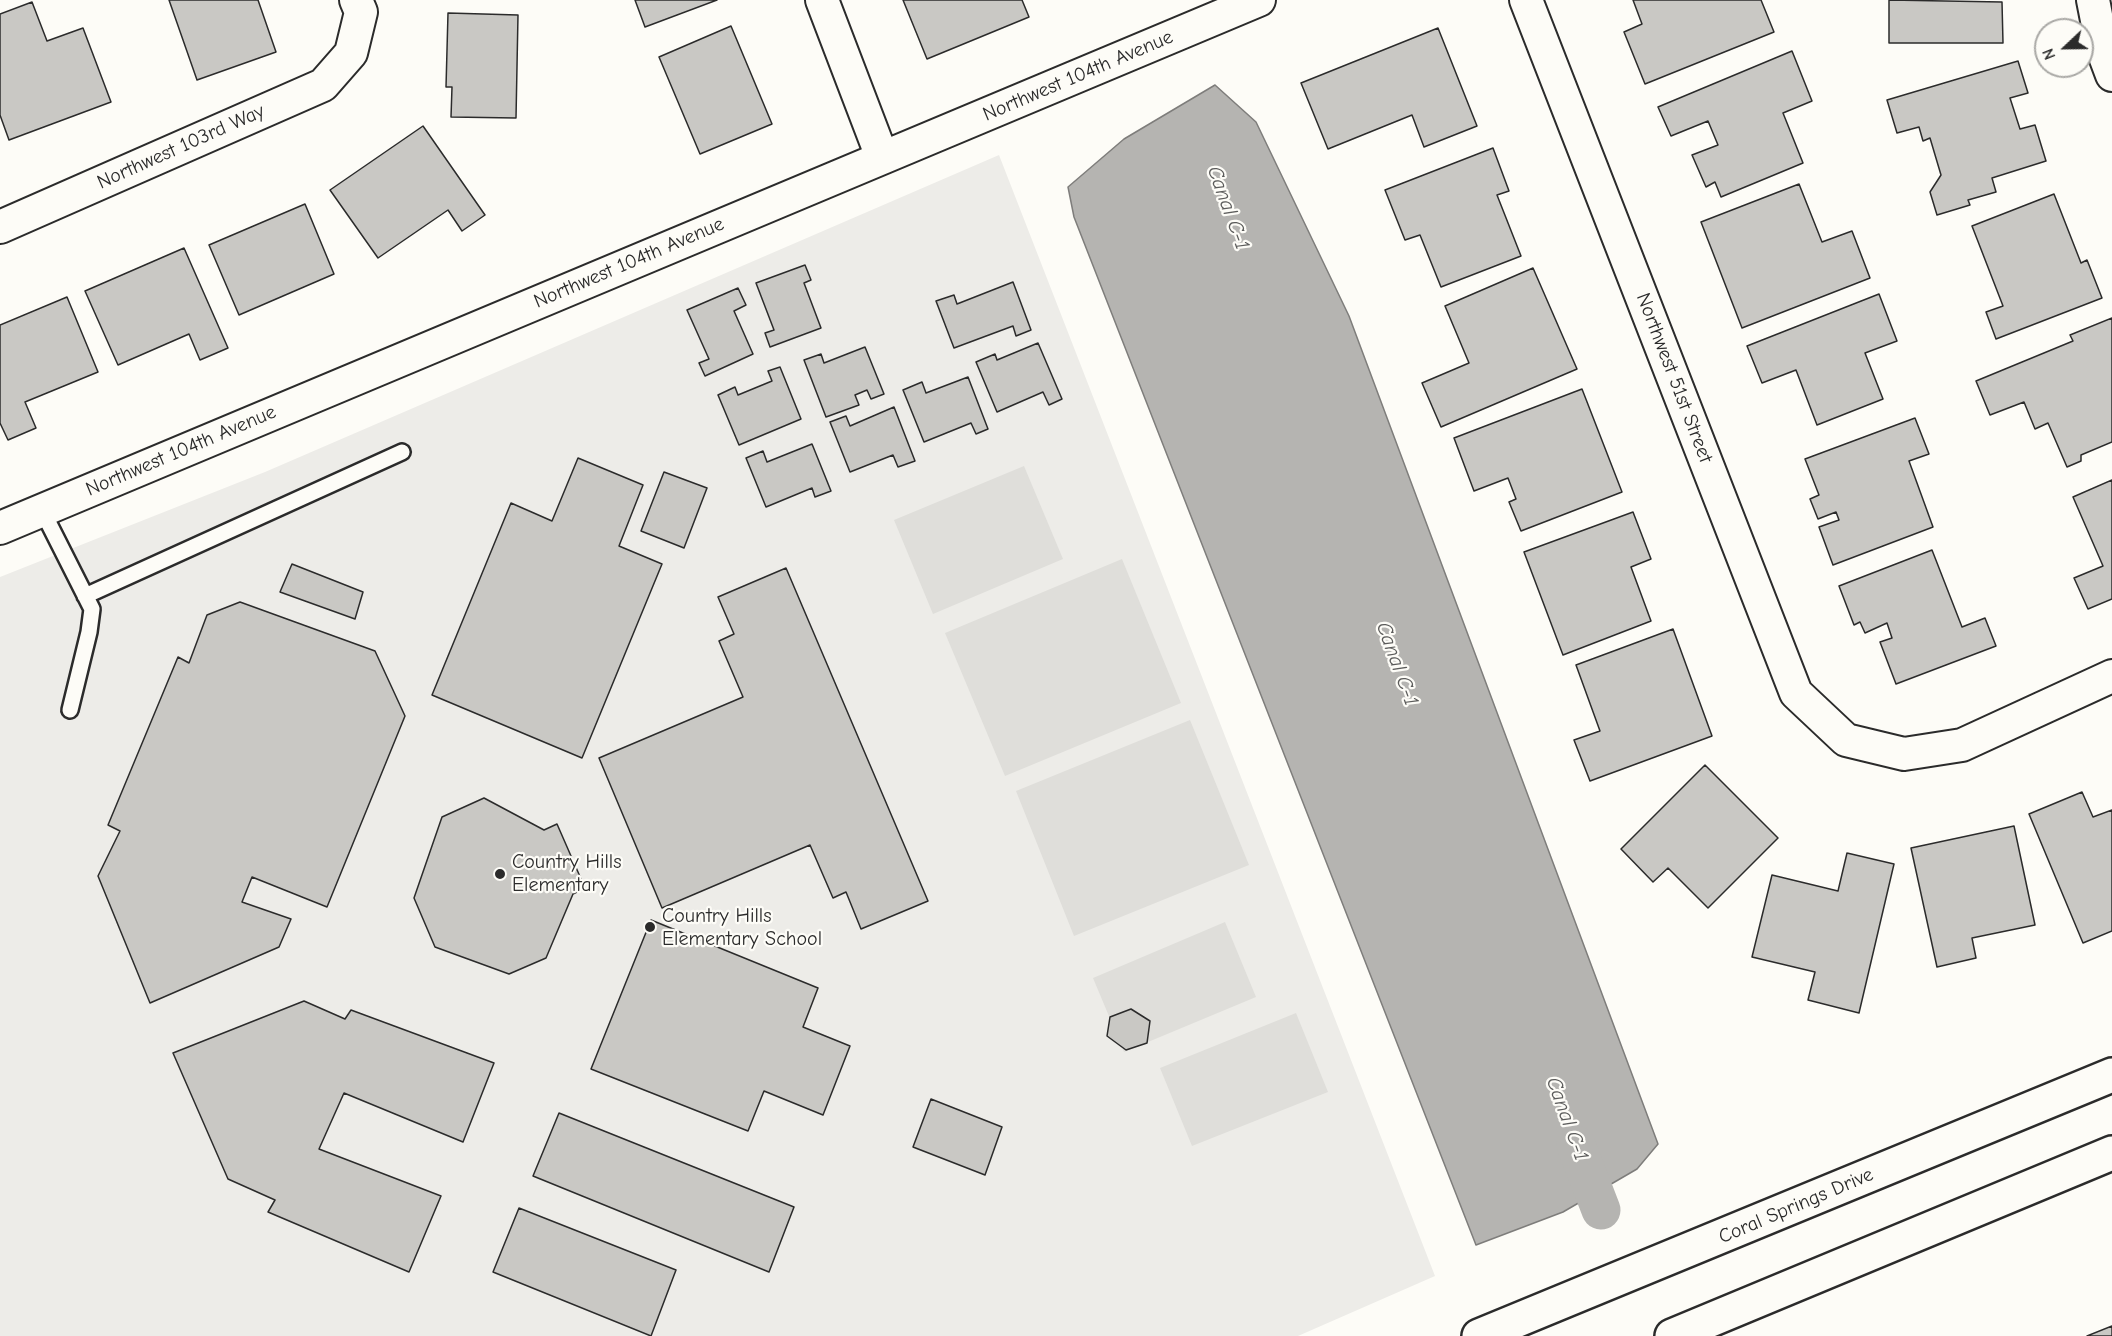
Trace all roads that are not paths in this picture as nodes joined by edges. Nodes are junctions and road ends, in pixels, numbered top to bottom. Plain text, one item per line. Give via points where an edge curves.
1 (356, 0) edge
2 (822, 0) edge
3 (1259, 0) edge
4 (1526, 0) edge
5 (2093, 0) edge
6 (2112, 75) edge
7 (882, 157) junction
8 (0, 227) edge
9 (402, 452) dead end
10 (42, 510) junction
11 (0, 528) edge
12 (85, 596) junction
13 (2112, 676) edge
14 (70, 710) dead end
15 (2112, 1075) edge
16 (2112, 1153) edge
17 (1479, 1336) edge
18 (1672, 1336) edge

1 - 8 street, Northwest 103rd Way via 361,12 351,52 323,85
2 - 7 street
3 - 7 street, Northwest 104th Avenue
4 - 13 street, Northwest 51st Street via 1796,693 1846,740 1904,754 1962,745
5 - 6 street
7 - 10 street, Northwest 104th Avenue
9 - 12 lane
10 - 11 street, Northwest 104th Avenue
10 - 12 lane
12 - 14 lane via 92,609 89,632
15 - 17 main road, Coral Springs Drive
16 - 18 main road

